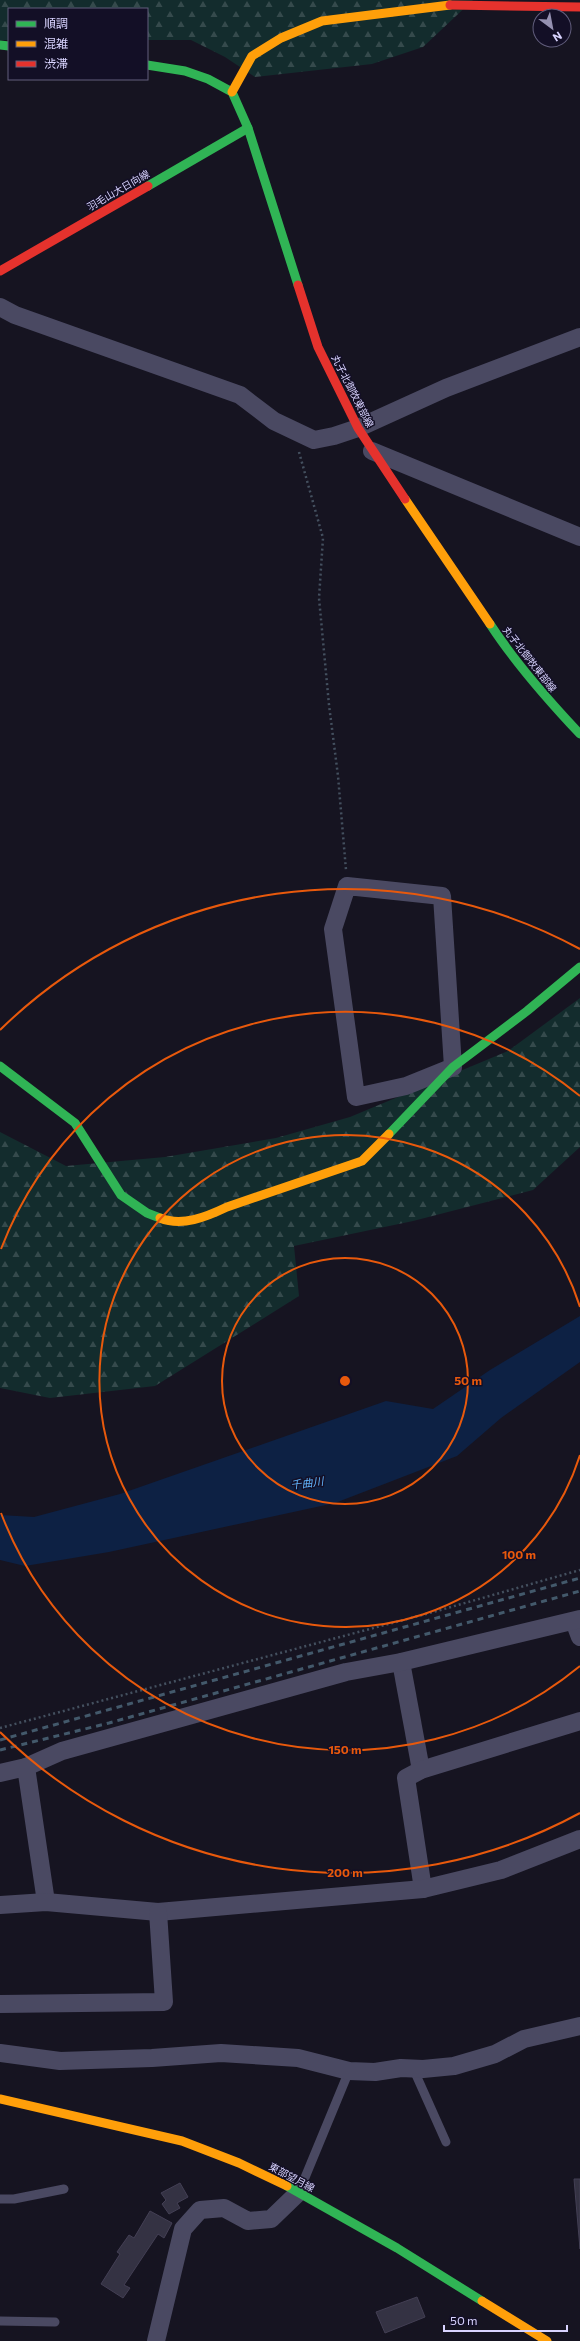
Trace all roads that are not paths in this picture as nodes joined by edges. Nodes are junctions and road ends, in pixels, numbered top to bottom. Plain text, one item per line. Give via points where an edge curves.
1 (580, 8) edge
2 (148, 65) edge
3 (232, 92) junction
4 (248, 128) junction
5 (0, 271) edge
6 (0, 307) edge
7 (580, 337) edge
8 (358, 428) junction
9 (372, 451) junction
10 (580, 537) edge
11 (580, 734) edge
12 (580, 967) edge
13 (0, 1066) edge
14 (454, 1067) junction
15 (578, 1625) edge
16 (402, 1662) junction
17 (580, 1721) edge
18 (26, 1767) junction
19 (421, 1770) junction
20 (0, 1773) edge
21 (580, 1839) edge
22 (423, 1889) junction
23 (46, 1902) junction
24 (0, 1905) edge
25 (158, 1912) junction
26 (0, 2004) edge
27 (580, 2026) edge
28 (0, 2052) edge
29 (413, 2068) junction
30 (349, 2070) junction
31 (0, 2099) edge
32 (446, 2142) dead end
33 (64, 2189) dead end
34 (298, 2192) junction
35 (0, 2199) edge
36 (0, 2321) edge
37 (56, 2322) dead end
38 (542, 2340) edge
39 (156, 2341) edge

1 - 3 main road via 438,5 322,21 281,38 252,56
2 - 3 main road via 185,71 208,79
3 - 4 main road, 丸子北御牧東部線
4 - 5 main road, 羽毛山大日向線
4 - 8 main road, 丸子北御牧東部線 via 318,347
6 - 8 street via 15,315 240,395 274,420 314,440
7 - 8 street via 446,388
8 - 9 main road, 丸子北御牧東部線
9 - 10 street
9 - 11 main road, 丸子北御牧東部線 via 509,653 542,695
12 - 14 main road
13 - 14 main road via 75,1123 121,1195 147,1213 167,1221 178,1222 206,1217 227,1207 362,1161
14 - 14 street via 406,1086 356,1097 333,929 347,886 442,896
15 - 16 street
16 - 18 street via 346,1672 69,1748
16 - 19 street
17 - 19 street
18 - 20 street
18 - 23 street
19 - 22 street via 406,1778
21 - 22 street via 501,1870
22 - 25 street
23 - 24 street
23 - 25 street
25 - 26 street via 164,2002
27 - 29 street via 524,2040 495,2054 454,2066
28 - 30 street via 60,2061 221,2053 298,2058
29 - 30 street via 375,2072
29 - 32 lane
30 - 34 lane
31 - 34 main road, 東部望月線 via 182,2142 239,2163
33 - 35 lane via 14,2200
34 - 38 main road, 東部望月線 via 397,2248
34 - 39 street via 271,2220 248,2221 224,2208 200,2210 183,2229
36 - 37 lane

